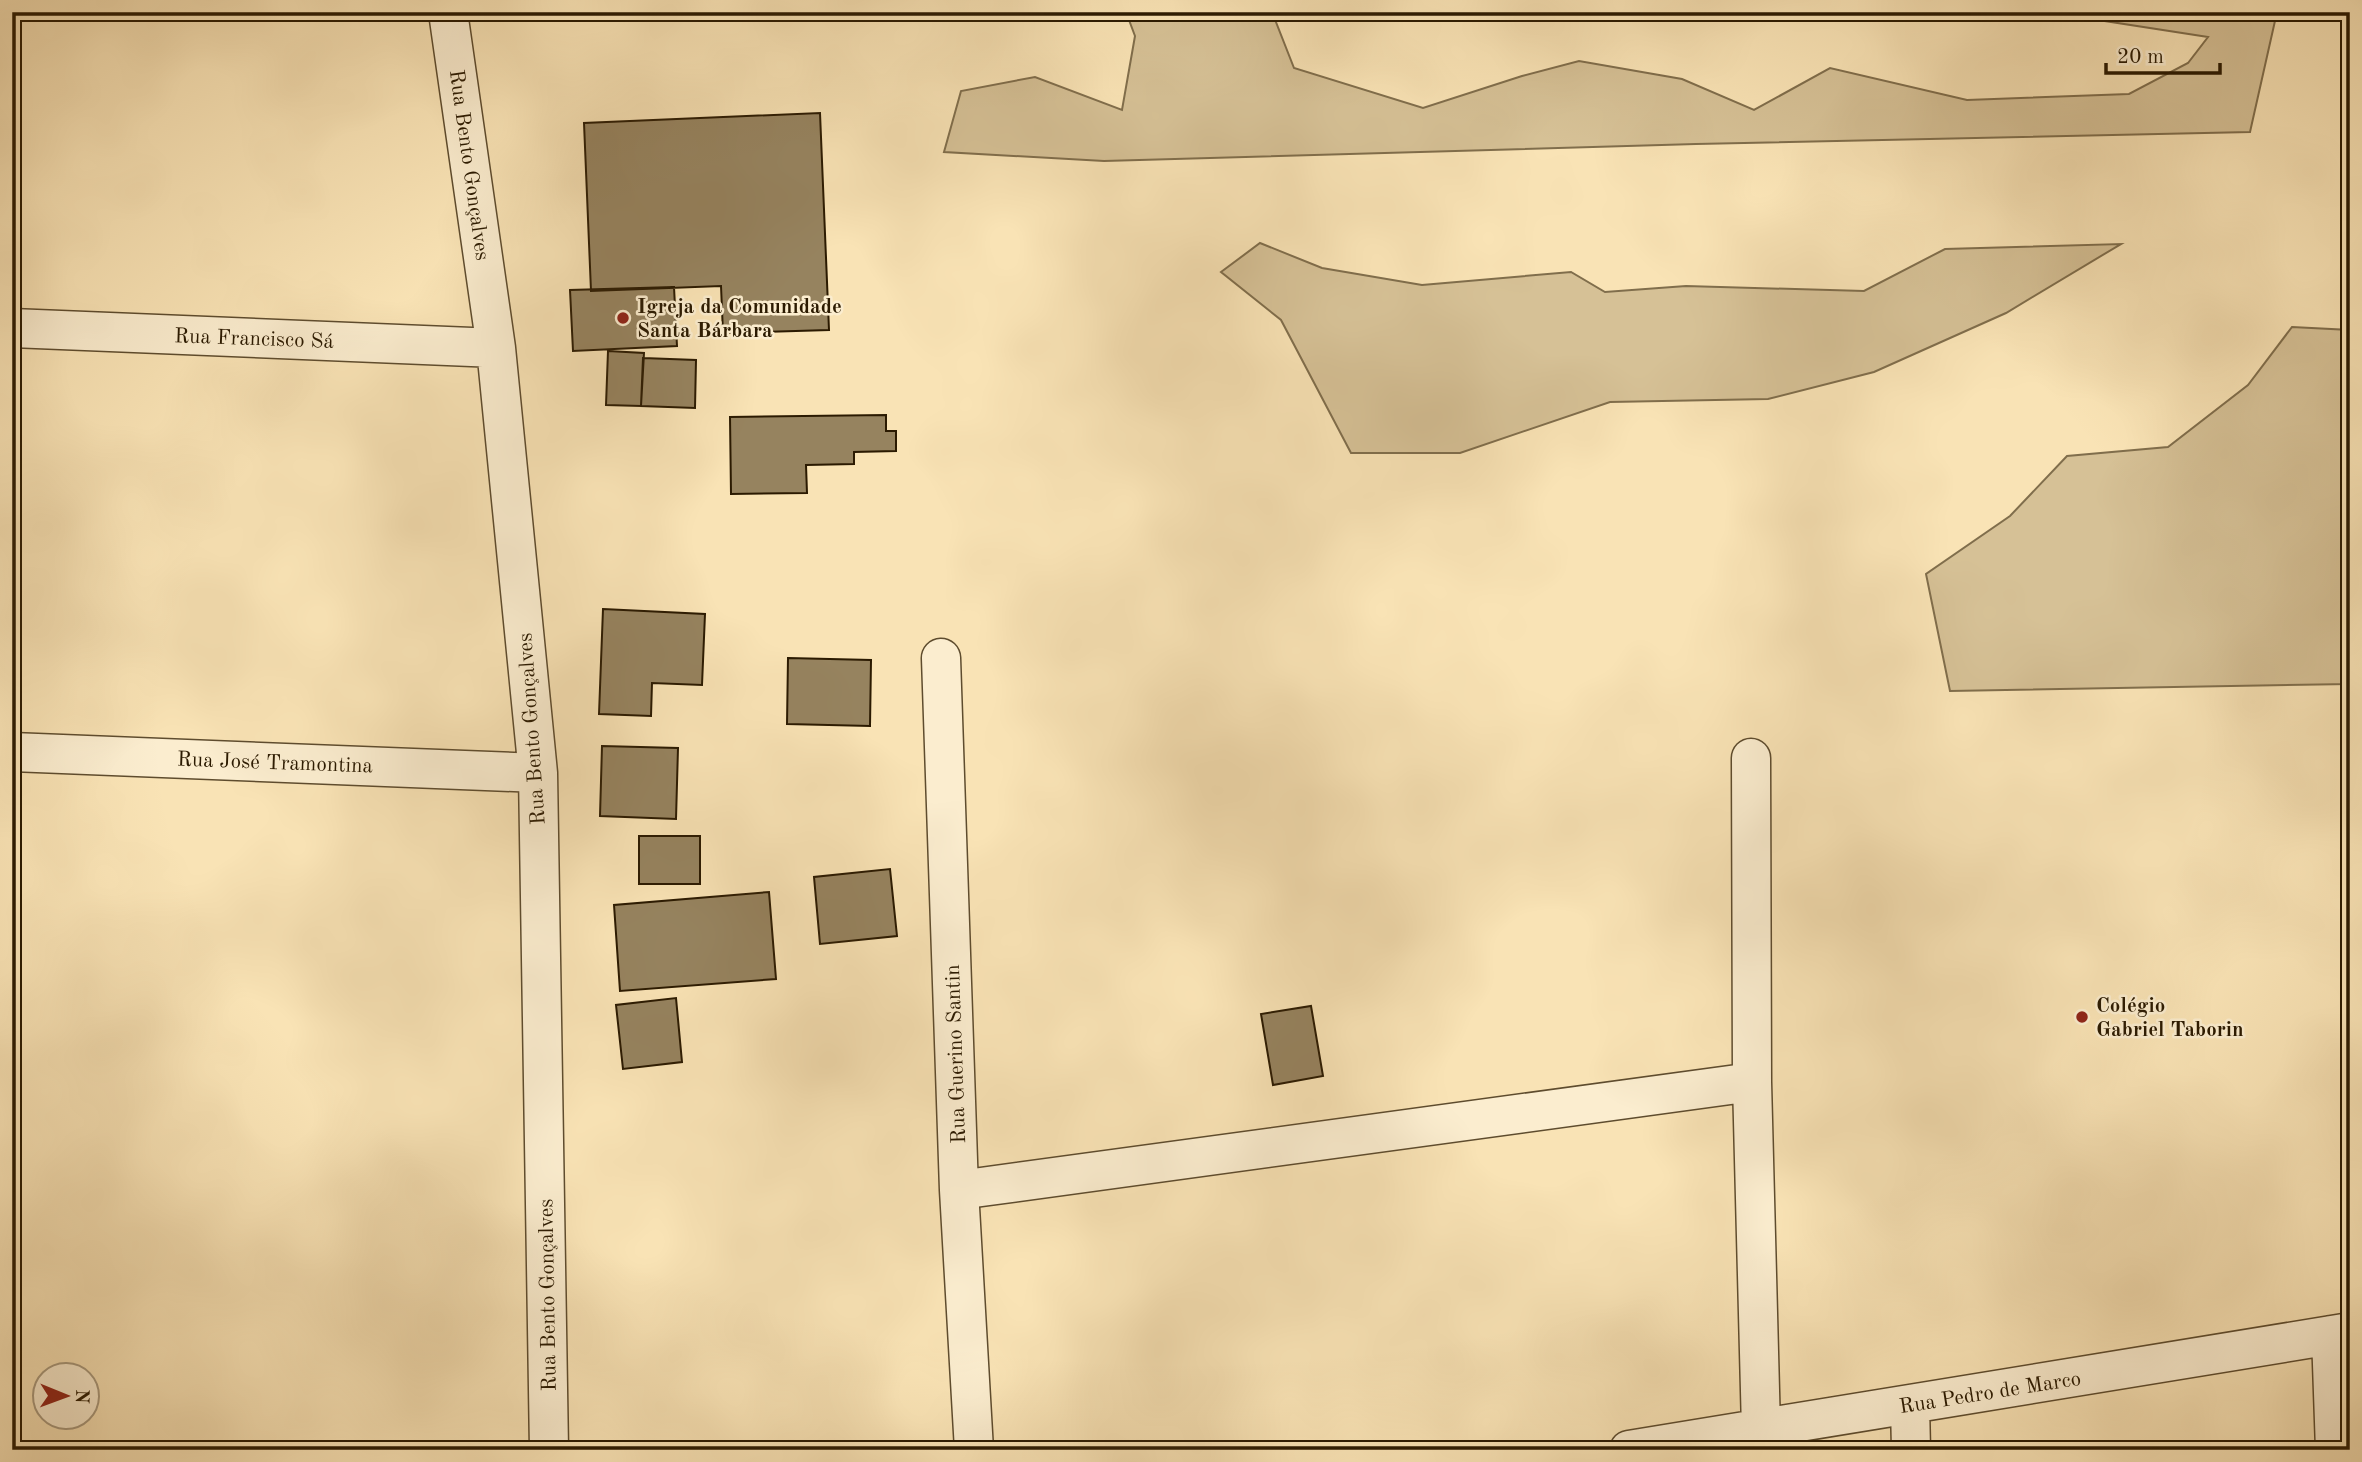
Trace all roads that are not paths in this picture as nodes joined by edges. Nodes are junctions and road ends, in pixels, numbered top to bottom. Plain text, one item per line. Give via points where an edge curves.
1 (448, 12) edge
2 (12, 328) edge
3 (496, 348) junction
4 (941, 658) dead end
5 (12, 752) edge
6 (1751, 758) dead end
7 (538, 773) junction
8 (1752, 1082) junction
9 (959, 1190) junction
10 (2340, 1334) edge
11 (1910, 1405) junction
12 (1761, 1429) junction
13 (550, 1450) edge
14 (974, 1450) edge
15 (1629, 1450) edge
16 (1911, 1450) edge
17 (2335, 1450) edge

1 - 3 street, Rua Bento Gonçalves
2 - 3 street, Rua Francisco Sá
3 - 7 street, Rua Bento Gonçalves
4 - 9 street, Rua Guerino Santin
5 - 7 street, Rua José Tramontina
6 - 8 street
7 - 13 street, Rua Bento Gonçalves
8 - 9 street
8 - 12 street
9 - 14 street, Rua Guerino Santin
10 - 11 street, Rua Pedro de Marco
10 - 17 street
11 - 12 street, Rua Pedro de Marco
11 - 16 street
12 - 15 street, Rua Pedro de Marco

